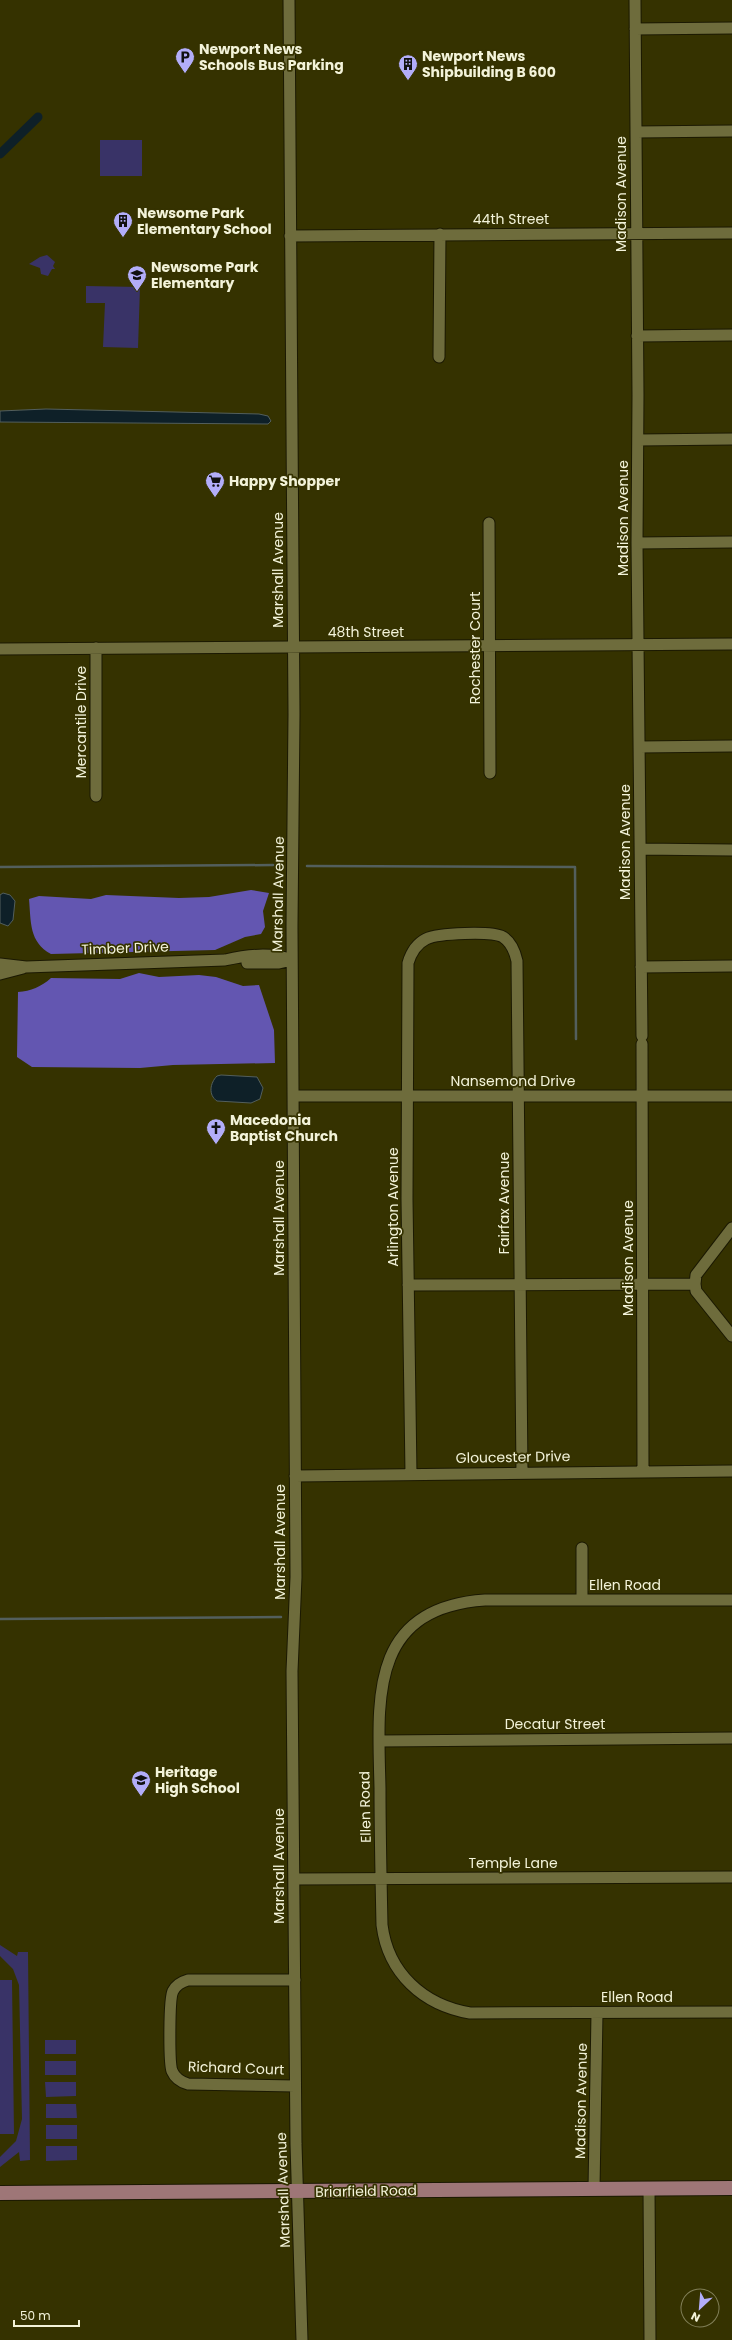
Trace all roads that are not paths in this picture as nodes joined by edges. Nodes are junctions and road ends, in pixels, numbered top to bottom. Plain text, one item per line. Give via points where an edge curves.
1 (289, 0) edge
2 (635, 0) edge
3 (732, 28) edge
4 (635, 29) junction
5 (732, 131) edge
6 (636, 132) junction
7 (732, 233) edge
8 (440, 234) junction
9 (636, 234) junction
10 (290, 236) junction
11 (732, 335) edge
12 (637, 336) junction
13 (439, 357) dead end
14 (732, 439) edge
15 (638, 440) junction
16 (489, 523) dead end
17 (732, 542) edge
18 (637, 543) junction
19 (638, 644) junction
20 (732, 644) edge
21 (490, 646) junction
22 (293, 647) junction
23 (96, 648) junction
24 (0, 649) edge
25 (732, 746) edge
26 (639, 747) junction
27 (490, 773) dead end
28 (96, 796) dead end
29 (640, 849) junction
30 (732, 850) edge
31 (505, 938) joint
32 (292, 960) junction
33 (0, 964) edge
34 (732, 966) edge
35 (26, 967) junction
36 (641, 967) junction
37 (0, 974) edge
38 (293, 1096) junction
39 (408, 1096) junction
40 (519, 1096) junction
41 (642, 1096) junction
42 (732, 1096) edge
43 (732, 1228) edge
44 (643, 1284) junction
45 (695, 1284) junction
46 (408, 1285) junction
47 (519, 1285) junction
48 (732, 1336) edge
49 (732, 1470) edge
50 (643, 1471) junction
51 (522, 1472) junction
52 (411, 1474) junction
53 (295, 1476) junction
54 (582, 1548) dead end
55 (582, 1600) junction
56 (732, 1600) edge
57 (732, 1738) edge
58 (379, 1740) junction
59 (732, 1877) edge
60 (381, 1878) junction
61 (294, 1879) junction
62 (295, 1980) junction
63 (732, 2012) edge
64 (597, 2013) junction
65 (295, 2086) junction
66 (732, 2188) edge
67 (594, 2189) junction
68 (649, 2189) junction
69 (0, 2192) edge
70 (297, 2192) junction
71 (302, 2340) edge
72 (650, 2340) edge

1 - 10 street, Marshall Avenue
2 - 4 street, Madison Avenue
3 - 4 street
4 - 6 street, Madison Avenue
5 - 6 street
6 - 9 street, Madison Avenue
7 - 9 street, 44th Street
8 - 9 street, 44th Street
8 - 10 street, 44th Street
8 - 13 street
9 - 12 street, Madison Avenue
10 - 22 street, Marshall Avenue
11 - 12 street
12 - 15 street, Madison Avenue
14 - 15 street
15 - 18 street, Madison Avenue
16 - 21 street, Rochester Court
17 - 18 street
18 - 19 street, Madison Avenue
19 - 20 street, 48th Street
19 - 21 street, 48th Street
19 - 26 street, Madison Avenue
21 - 22 street, 48th Street
21 - 27 street, Rochester Court
22 - 23 street, 48th Street
22 - 32 street, Marshall Avenue
23 - 24 street, 48th Street
23 - 28 street, Mercantile Drive
25 - 26 street
26 - 29 street, Madison Avenue
29 - 30 street
29 - 36 street, Madison Avenue
31 - 39 street, Arlington Avenue via 492,934 435,936 419,944 408,963
31 - 40 street, Fairfax Avenue via 512,947 517,961
32 - 35 street, Timber Drive via 279,955 243,956 225,960
32 - 38 street, Marshall Avenue
33 - 35 street
34 - 36 street
35 - 37 street
36 - 41 street, Madison Avenue
38 - 39 street, Nansemond Drive
38 - 53 street, Marshall Avenue
39 - 40 street, Nansemond Drive
39 - 46 street, Arlington Avenue
40 - 41 street, Nansemond Drive
40 - 47 street, Fairfax Avenue
41 - 42 street, Nansemond Drive
41 - 44 street, Madison Avenue
43 - 45 street via 696,1275
44 - 45 street
44 - 47 street
44 - 50 street, Madison Avenue
45 - 48 street via 696,1291
46 - 47 street
46 - 52 street, Arlington Avenue
47 - 51 street, Fairfax Avenue
49 - 50 street, Gloucester Drive
50 - 51 street, Gloucester Drive
51 - 52 street, Gloucester Drive
52 - 53 street, Gloucester Drive
53 - 61 street, Marshall Avenue via 296,1577 292,1670
54 - 55 street
55 - 56 street, Ellen Road
55 - 58 street, Ellen Road via 472,1601 441,1609 422,1620 396,1646 385,1669 381,1692
57 - 58 street, Decatur Street
58 - 60 street, Ellen Road
59 - 60 street, Temple Lane
60 - 61 street, Temple Lane
60 - 64 street, Ellen Road via 382,1925 386,1944 406,1981 424,1996 444,2007 470,2013
61 - 62 street, Marshall Avenue
62 - 65 street, Marshall Avenue
62 - 65 street, Richard Court via 188,1980 177,1986 171,1997 171,2066 177,2078 188,2084
63 - 64 street, Ellen Road
64 - 67 street, Madison Avenue
65 - 70 street, Marshall Avenue
66 - 68 main road, Briarfield Road
67 - 68 main road, Briarfield Road
67 - 70 main road, Briarfield Road
68 - 72 street
69 - 70 main road, Briarfield Road
70 - 71 street, Marshall Avenue

